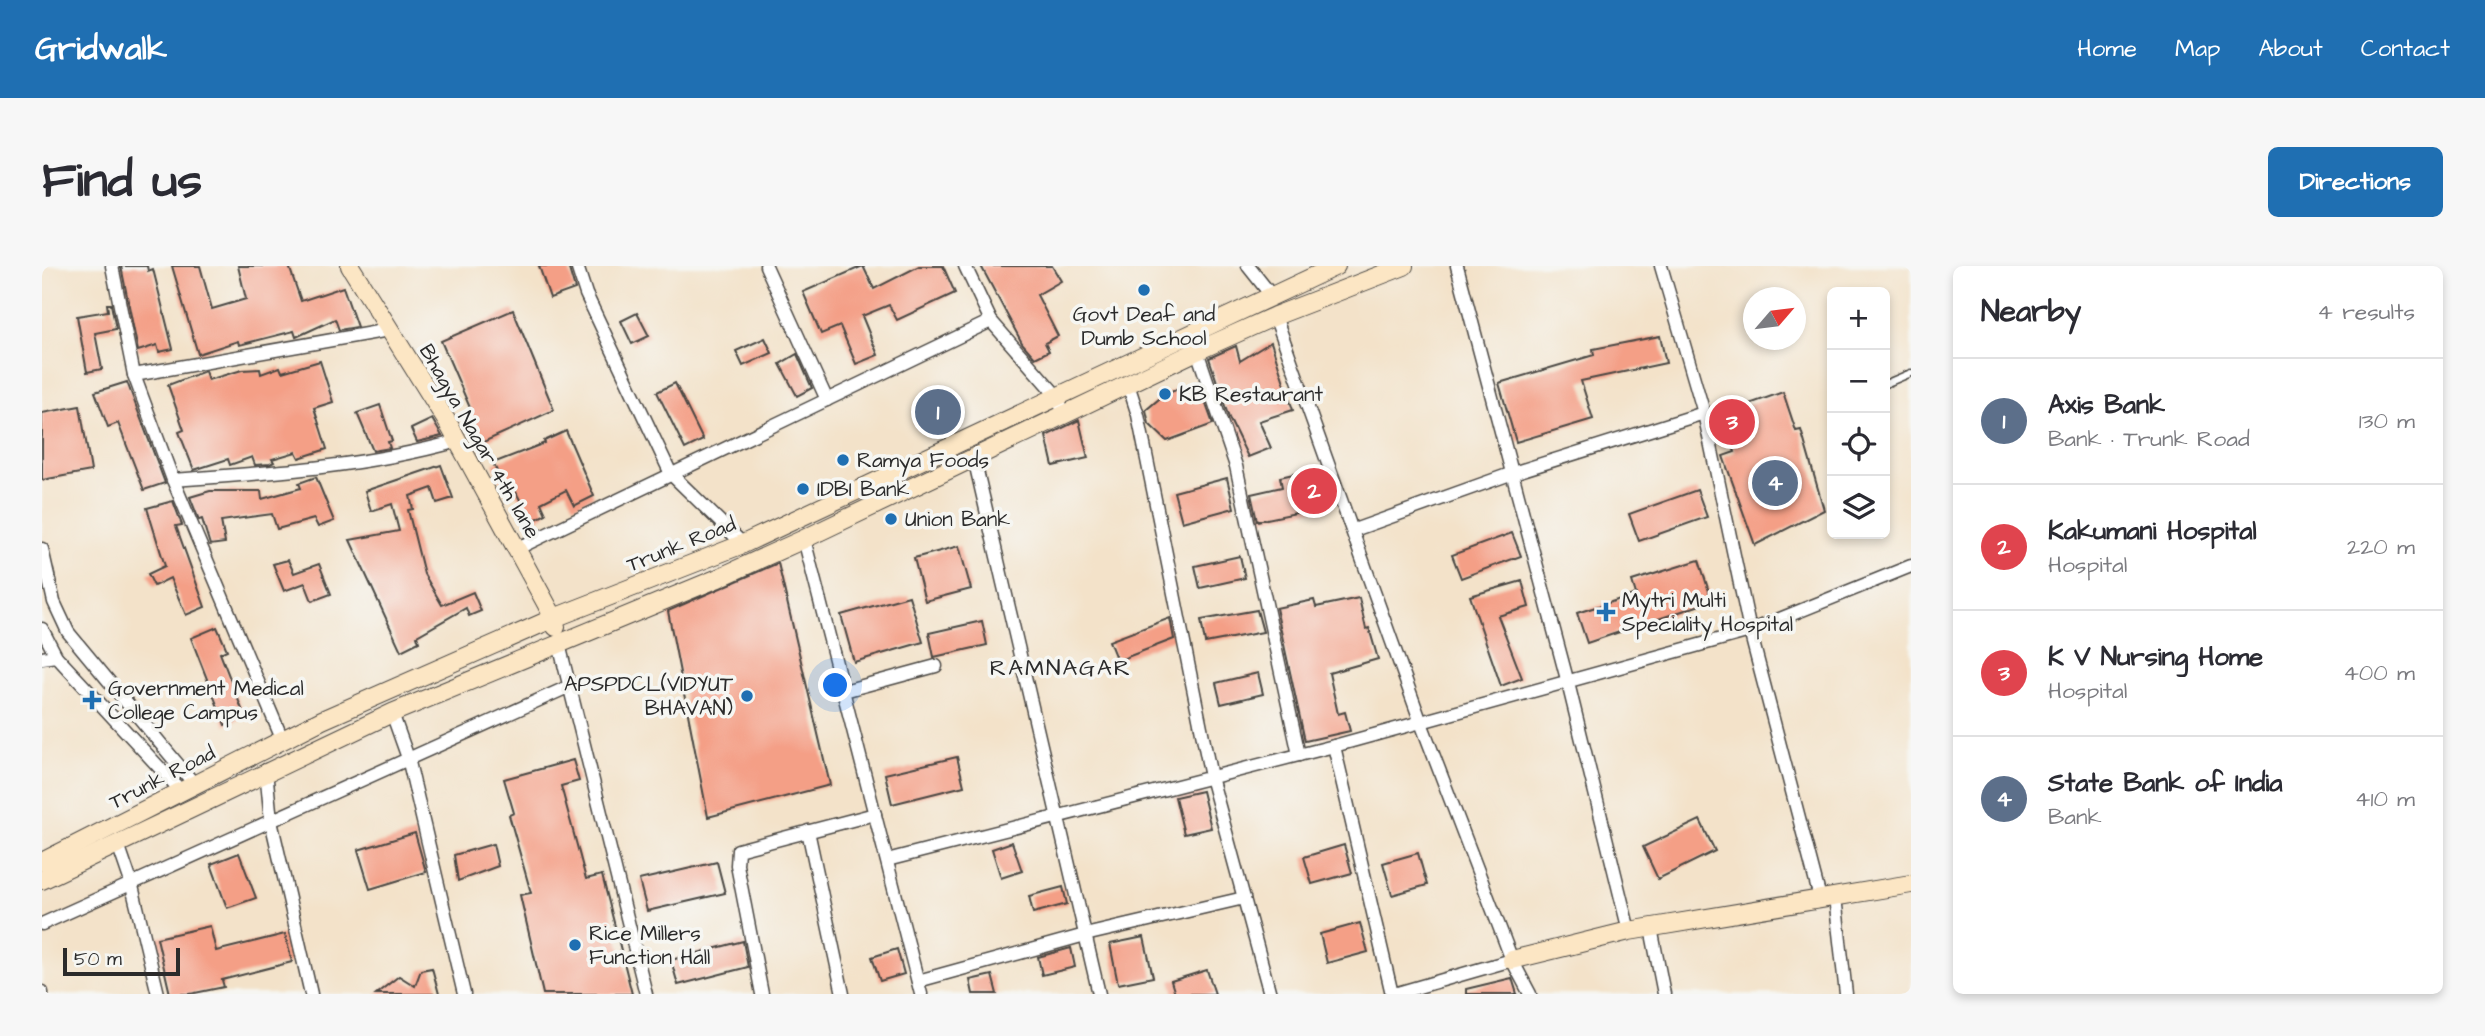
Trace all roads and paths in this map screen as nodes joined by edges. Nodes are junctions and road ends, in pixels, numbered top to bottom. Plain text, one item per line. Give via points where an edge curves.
1 (112, 266) edge
2 (350, 266) edge
3 (577, 266) edge
4 (766, 266) edge
5 (965, 266) edge
6 (1248, 266) edge
7 (1336, 266) edge
8 (1404, 266) edge
9 (1457, 266) edge
10 (1661, 266) edge
11 (1270, 295) junction
12 (1275, 316) junction
13 (991, 321) junction
14 (389, 330) junction
15 (1197, 351) junction
16 (1911, 373) edge
17 (134, 375) junction
18 (1890, 382) edge
19 (1128, 384) junction
20 (1056, 395) junction
21 (827, 400) junction
22 (1704, 413) junction
23 (1065, 415) junction
24 (458, 441) junction
25 (974, 458) junction
26 (671, 474) junction
27 (1513, 474) junction
28 (173, 480) junction
29 (1354, 530) junction
30 (804, 539) junction
31 (743, 544) junction
32 (42, 549) edge
33 (516, 549) junction
34 (1911, 566) edge
35 (554, 618) junction
36 (1750, 631) junction
37 (68, 632) junction
38 (44, 635) edge
39 (559, 645) junction
40 (57, 656) junction
41 (42, 658) edge
42 (936, 666) dead end
43 (1568, 683) junction
44 (570, 686) junction
45 (844, 691) junction
46 (392, 713) junction
47 (1420, 720) junction
48 (283, 741) junction
49 (1334, 746) junction
50 (1299, 755) junction
51 (408, 758) junction
52 (266, 770) junction
53 (1211, 777) junction
54 (188, 789) junction
55 (875, 814) junction
56 (1057, 818) junction
57 (271, 821) junction
58 (808, 831) junction
59 (118, 844) junction
60 (887, 860) junction
61 (42, 862) edge
62 (42, 880) edge
63 (131, 882) junction
64 (1911, 884) edge
65 (1827, 897) junction
66 (1244, 898) junction
67 (42, 924) edge
68 (1651, 928) junction
69 (1629, 931) junction
70 (1085, 935) junction
71 (1512, 960) junction
72 (918, 981) junction
73 (158, 994) edge
74 (311, 994) edge
75 (464, 994) edge
76 (646, 994) edge
77 (762, 994) edge
78 (843, 994) edge
79 (921, 994) edge
80 (1099, 994) edge
81 (1270, 994) edge
82 (1393, 994) edge
83 (1530, 994) edge
84 (1664, 994) edge
85 (1846, 994) edge

1 - 17 street
2 - 14 main road, Bhagya Nagar 4th lane
3 - 26 street
4 - 21 street
5 - 13 street
6 - 11 street
7 - 11 main road, Trunk Road
8 - 12 main road
9 - 27 street
10 - 22 street
11 - 20 main road, Trunk Road
12 - 15 main road
12 - 29 street
13 - 20 street
13 - 21 street
14 - 17 street
14 - 24 main road, Bhagya Nagar 4th lane
15 - 19 main road
15 - 50 street via 1236,466
16 - 18 lane
17 - 28 street
19 - 23 main road
19 - 53 street
20 - 23 street
20 - 31 main road, Trunk Road
21 - 26 street
22 - 27 street
22 - 36 street
23 - 25 main road
24 - 28 street via 406,456 353,464
24 - 33 main road, Bhagya Nagar 4th lane
25 - 30 main road
25 - 56 street
26 - 31 street
26 - 33 street
27 - 29 street
27 - 43 street
28 - 48 street
29 - 47 street
30 - 39 main road
30 - 45 street
31 - 35 main road, Trunk Road
32 - 37 street via 54,602
33 - 35 main road, Bhagya Nagar 4th lane
34 - 36 street
35 - 39 main road, Bhagya Nagar 4th lane
35 - 48 main road, Trunk Road
36 - 43 street
36 - 65 street
37 - 38 street
37 - 54 street
38 - 40 street
39 - 44 street
39 - 46 main road
40 - 41 street
40 - 54 street
42 - 45 street
43 - 47 street
43 - 69 street
44 - 51 street
44 - 76 street
45 - 55 street
46 - 51 street
46 - 52 main road
47 - 49 street
47 - 71 street
48 - 54 main road, Trunk Road
49 - 50 street
49 - 82 street
50 - 53 street
51 - 57 street
51 - 75 street
52 - 57 street
52 - 59 main road
53 - 56 street
53 - 66 street
54 - 61 main road, Trunk Road
55 - 58 street
55 - 60 street
56 - 60 street
56 - 70 street
57 - 63 street
57 - 74 street
58 - 77 street via 744,847 736,856
58 - 78 street
59 - 62 main road
59 - 63 street
60 - 72 street
63 - 67 street
63 - 73 street
64 - 65 main road
65 - 68 main road
65 - 85 street
66 - 70 street
66 - 81 street
68 - 69 main road
68 - 84 street
69 - 71 main road
70 - 72 street
70 - 80 street
71 - 82 street
71 - 83 street
72 - 79 street

